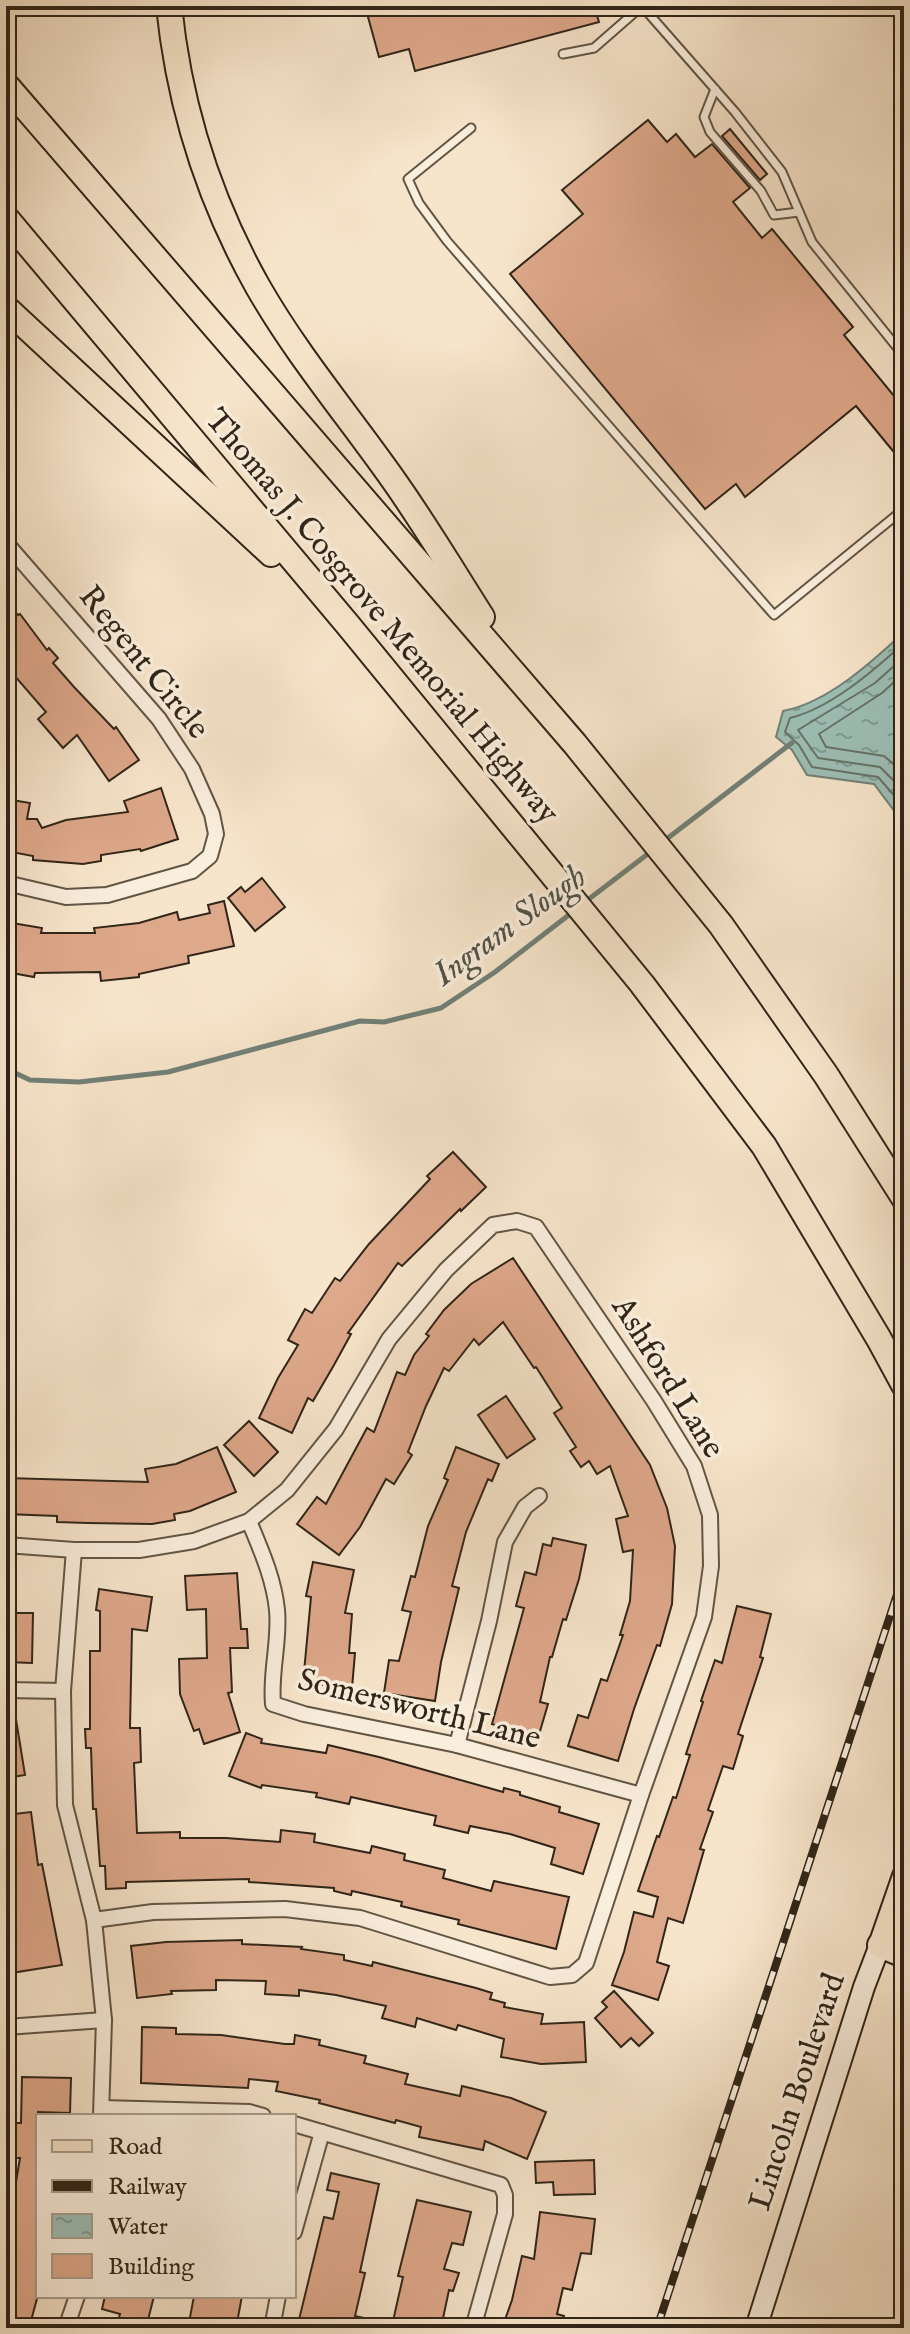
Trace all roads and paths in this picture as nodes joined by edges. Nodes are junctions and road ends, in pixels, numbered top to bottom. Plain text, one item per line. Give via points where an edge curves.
1 (169, 6) edge
2 (642, 6) edge
3 (563, 54) dead end
4 (6, 85) edge
5 (715, 89) junction
6 (471, 128) dead end
7 (799, 212) junction
8 (6, 218) edge
9 (6, 308) edge
10 (904, 356) edge
11 (904, 509) edge
12 (6, 543) edge
13 (348, 625) junction
14 (529, 690) junction
15 (6, 883) edge
16 (904, 1198) edge
17 (904, 1385) edge
18 (539, 1496) dead end
19 (249, 1521) junction
20 (6, 1545) edge
21 (74, 1550) junction
22 (6, 1690) edge
23 (63, 1691) junction
24 (457, 1745) junction
25 (641, 1795) junction
26 (904, 1876) edge
27 (94, 1920) junction
28 (880, 1945) junction
29 (904, 1955) edge
30 (104, 2020) junction
31 (6, 2027) edge
32 (102, 2112) edge
33 (256, 2114) edge
34 (296, 2125) edge
35 (322, 2132) junction
36 (296, 2225) edge
37 (76, 2298) edge
38 (278, 2298) edge
39 (66, 2328) edge
40 (272, 2328) edge
41 (473, 2328) edge
42 (756, 2328) edge

1 - 14 highway via 199,158 258,287 399,487
2 - 3 lane via 594,48
2 - 5 lane
4 - 14 highway, Thomas J. Cosgrove Memorial Highway
5 - 7 lane via 782,172
5 - 7 lane via 704,117 710,132 761,191 774,215
6 - 11 lane via 408,179 419,203 774,615
7 - 10 lane via 812,242
8 - 13 highway, Thomas J. Cosgrove Memorial Highway
9 - 13 highway
12 - 15 street, Regent Circle via 159,719 192,769 216,834 210,856 192,871 107,895 66,897
13 - 17 highway, Thomas J. Cosgrove Memorial Highway via 642,984 764,1146
14 - 16 highway, Thomas J. Cosgrove Memorial Highway via 721,925
18 - 24 street via 525,1507 505,1542
19 - 21 street, Ashford Lane via 194,1541 139,1550
19 - 24 street, Somersworth Lane via 267,1564 277,1611 273,1704
19 - 25 street, Ashford Lane via 287,1490 336,1429 389,1339 446,1270 493,1225 517,1221 536,1227 694,1466 710,1515 704,1617
20 - 21 street, Ashford Lane
21 - 23 street
22 - 23 street
23 - 27 street via 65,1805
24 - 25 street, Somersworth Lane
25 - 27 street, Ashford Lane via 586,1963 572,1975 550,1977 360,1918 285,1909 169,1911
26 - 28 main road, Lincoln Boulevard
27 - 30 street
28 - 29 highway
28 - 42 main road, Lincoln Boulevard
30 - 31 street
30 - 32 street
32 - 33 street
34 - 35 street
35 - 36 street
35 - 41 street via 501,2185 505,2214
37 - 39 street
38 - 40 street

